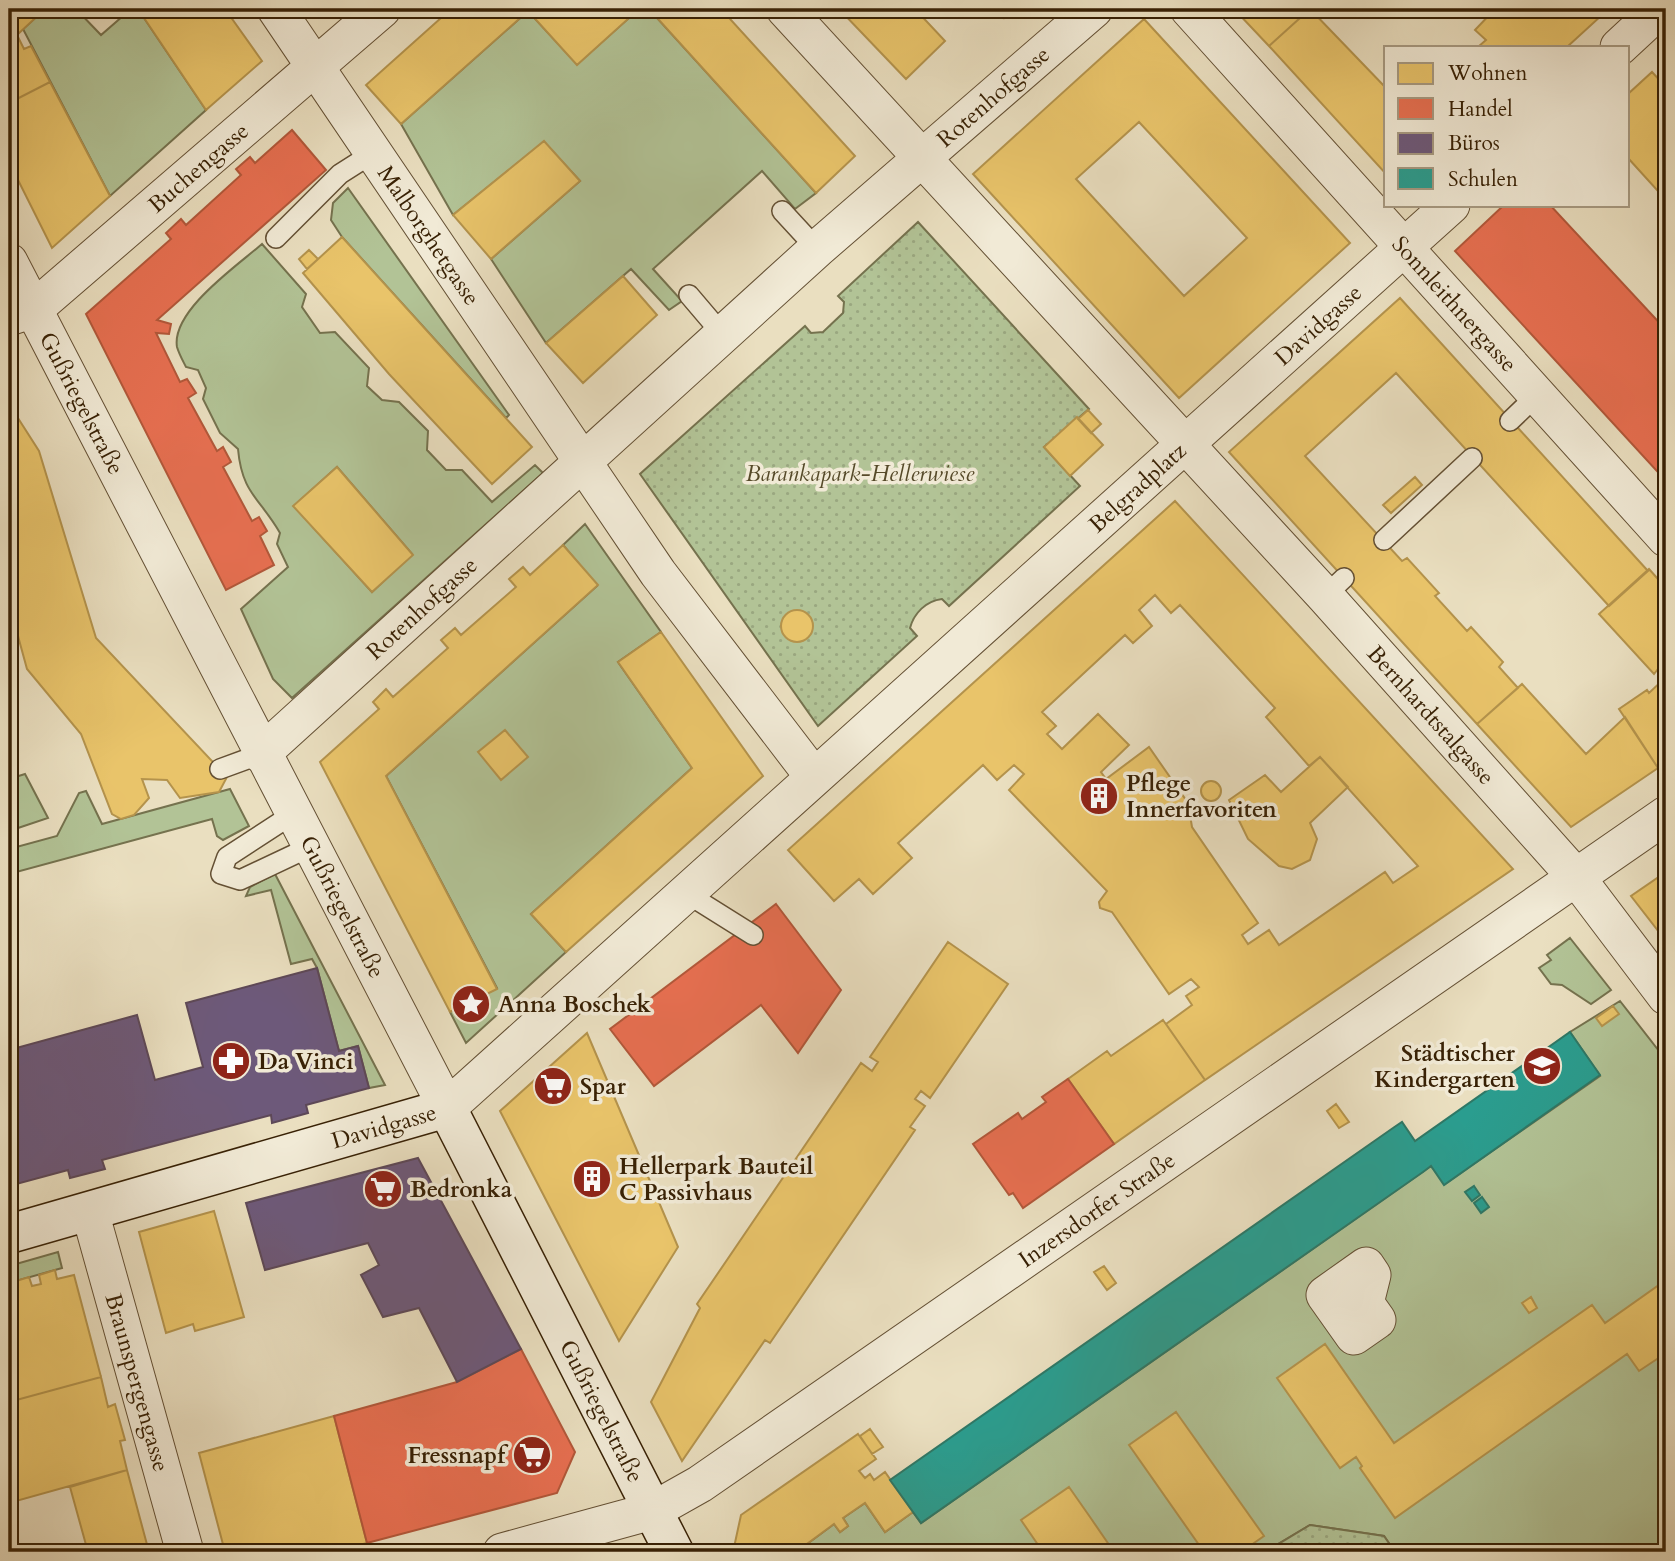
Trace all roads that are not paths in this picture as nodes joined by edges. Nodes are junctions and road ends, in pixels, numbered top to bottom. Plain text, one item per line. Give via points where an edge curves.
1 (276, 9) edge
2 (382, 9) edge
3 (785, 9) edge
4 (1094, 9) edge
5 (1189, 9) edge
6 (1659, 13) edge
7 (1620, 46) edge
8 (315, 67) junction
9 (373, 153) junction
10 (921, 158) junction
11 (1450, 206) edge
12 (782, 211) dead end
13 (276, 237) dead end
14 (1405, 248) junction
15 (817, 249) junction
16 (9, 262) edge
17 (689, 295) dead end
18 (21, 313) edge
19 (723, 335) junction
20 (1536, 396) junction
21 (1510, 421) dead end
22 (1185, 445) junction
23 (1472, 458) dead end
24 (582, 462) junction
25 (1666, 538) edge
26 (1384, 540) dead end
27 (261, 754) junction
28 (220, 769) dead end
29 (814, 778) junction
30 (293, 814) junction
31 (1666, 815) edge
32 (310, 847) junction
33 (1576, 877) junction
34 (686, 893) junction
35 (753, 935) dead end
36 (1666, 996) edge
37 (447, 1108) junction
38 (90, 1212) junction
39 (9, 1234) edge
40 (652, 1511) junction
41 (185, 1552) edge
42 (502, 1552) edge
43 (674, 1552) edge

1 - 8 street, Malborghetgasse
2 - 8 street, Buchengasse
3 - 10 street
4 - 10 street, Rotenhofgasse
5 - 14 street, Sonnleithnergasse
6 - 7 street
8 - 9 street, Malborghetgasse
8 - 18 street, Buchengasse
9 - 13 lane via 340,174
9 - 24 street, Malborghetgasse
10 - 15 street
10 - 22 street, Belgradplatz
11 - 14 street, Davidgasse
12 - 15 lane
14 - 20 street, Sonnleithnergasse
14 - 22 street, Davidgasse
15 - 19 street
16 - 18 street, Gußriegelstraße
17 - 19 lane
18 - 27 street, Gußriegelstraße
19 - 24 street
20 - 21 lane
20 - 25 street, Sonnleithnergasse
22 - 29 street, Belgradplatz
22 - 33 street, Bernhardtstalgasse via 1334,587
23 - 26 lane
24 - 27 street, Rotenhofgasse
24 - 29 street via 658,573
27 - 28 lane
27 - 30 street, Gußriegelstraße
29 - 34 street, Davidgasse
30 - 32 street, Gußriegelstraße
30 - 32 lane via 227,857 220,874 240,880
31 - 33 street, Inzersdorfer Straße
32 - 37 street, Gußriegelstraße
33 - 36 street, Bernhardtstalgasse
33 - 40 street, Inzersdorfer Straße via 700,1484
34 - 35 lane
34 - 37 street, Davidgasse
37 - 38 street, Davidgasse
37 - 40 street, Gußriegelstraße
38 - 39 street, Davidgasse
38 - 41 street, Braunspergengasse
40 - 42 street, Inzersdorfer Straße
40 - 43 street, Gußriegelstraße

